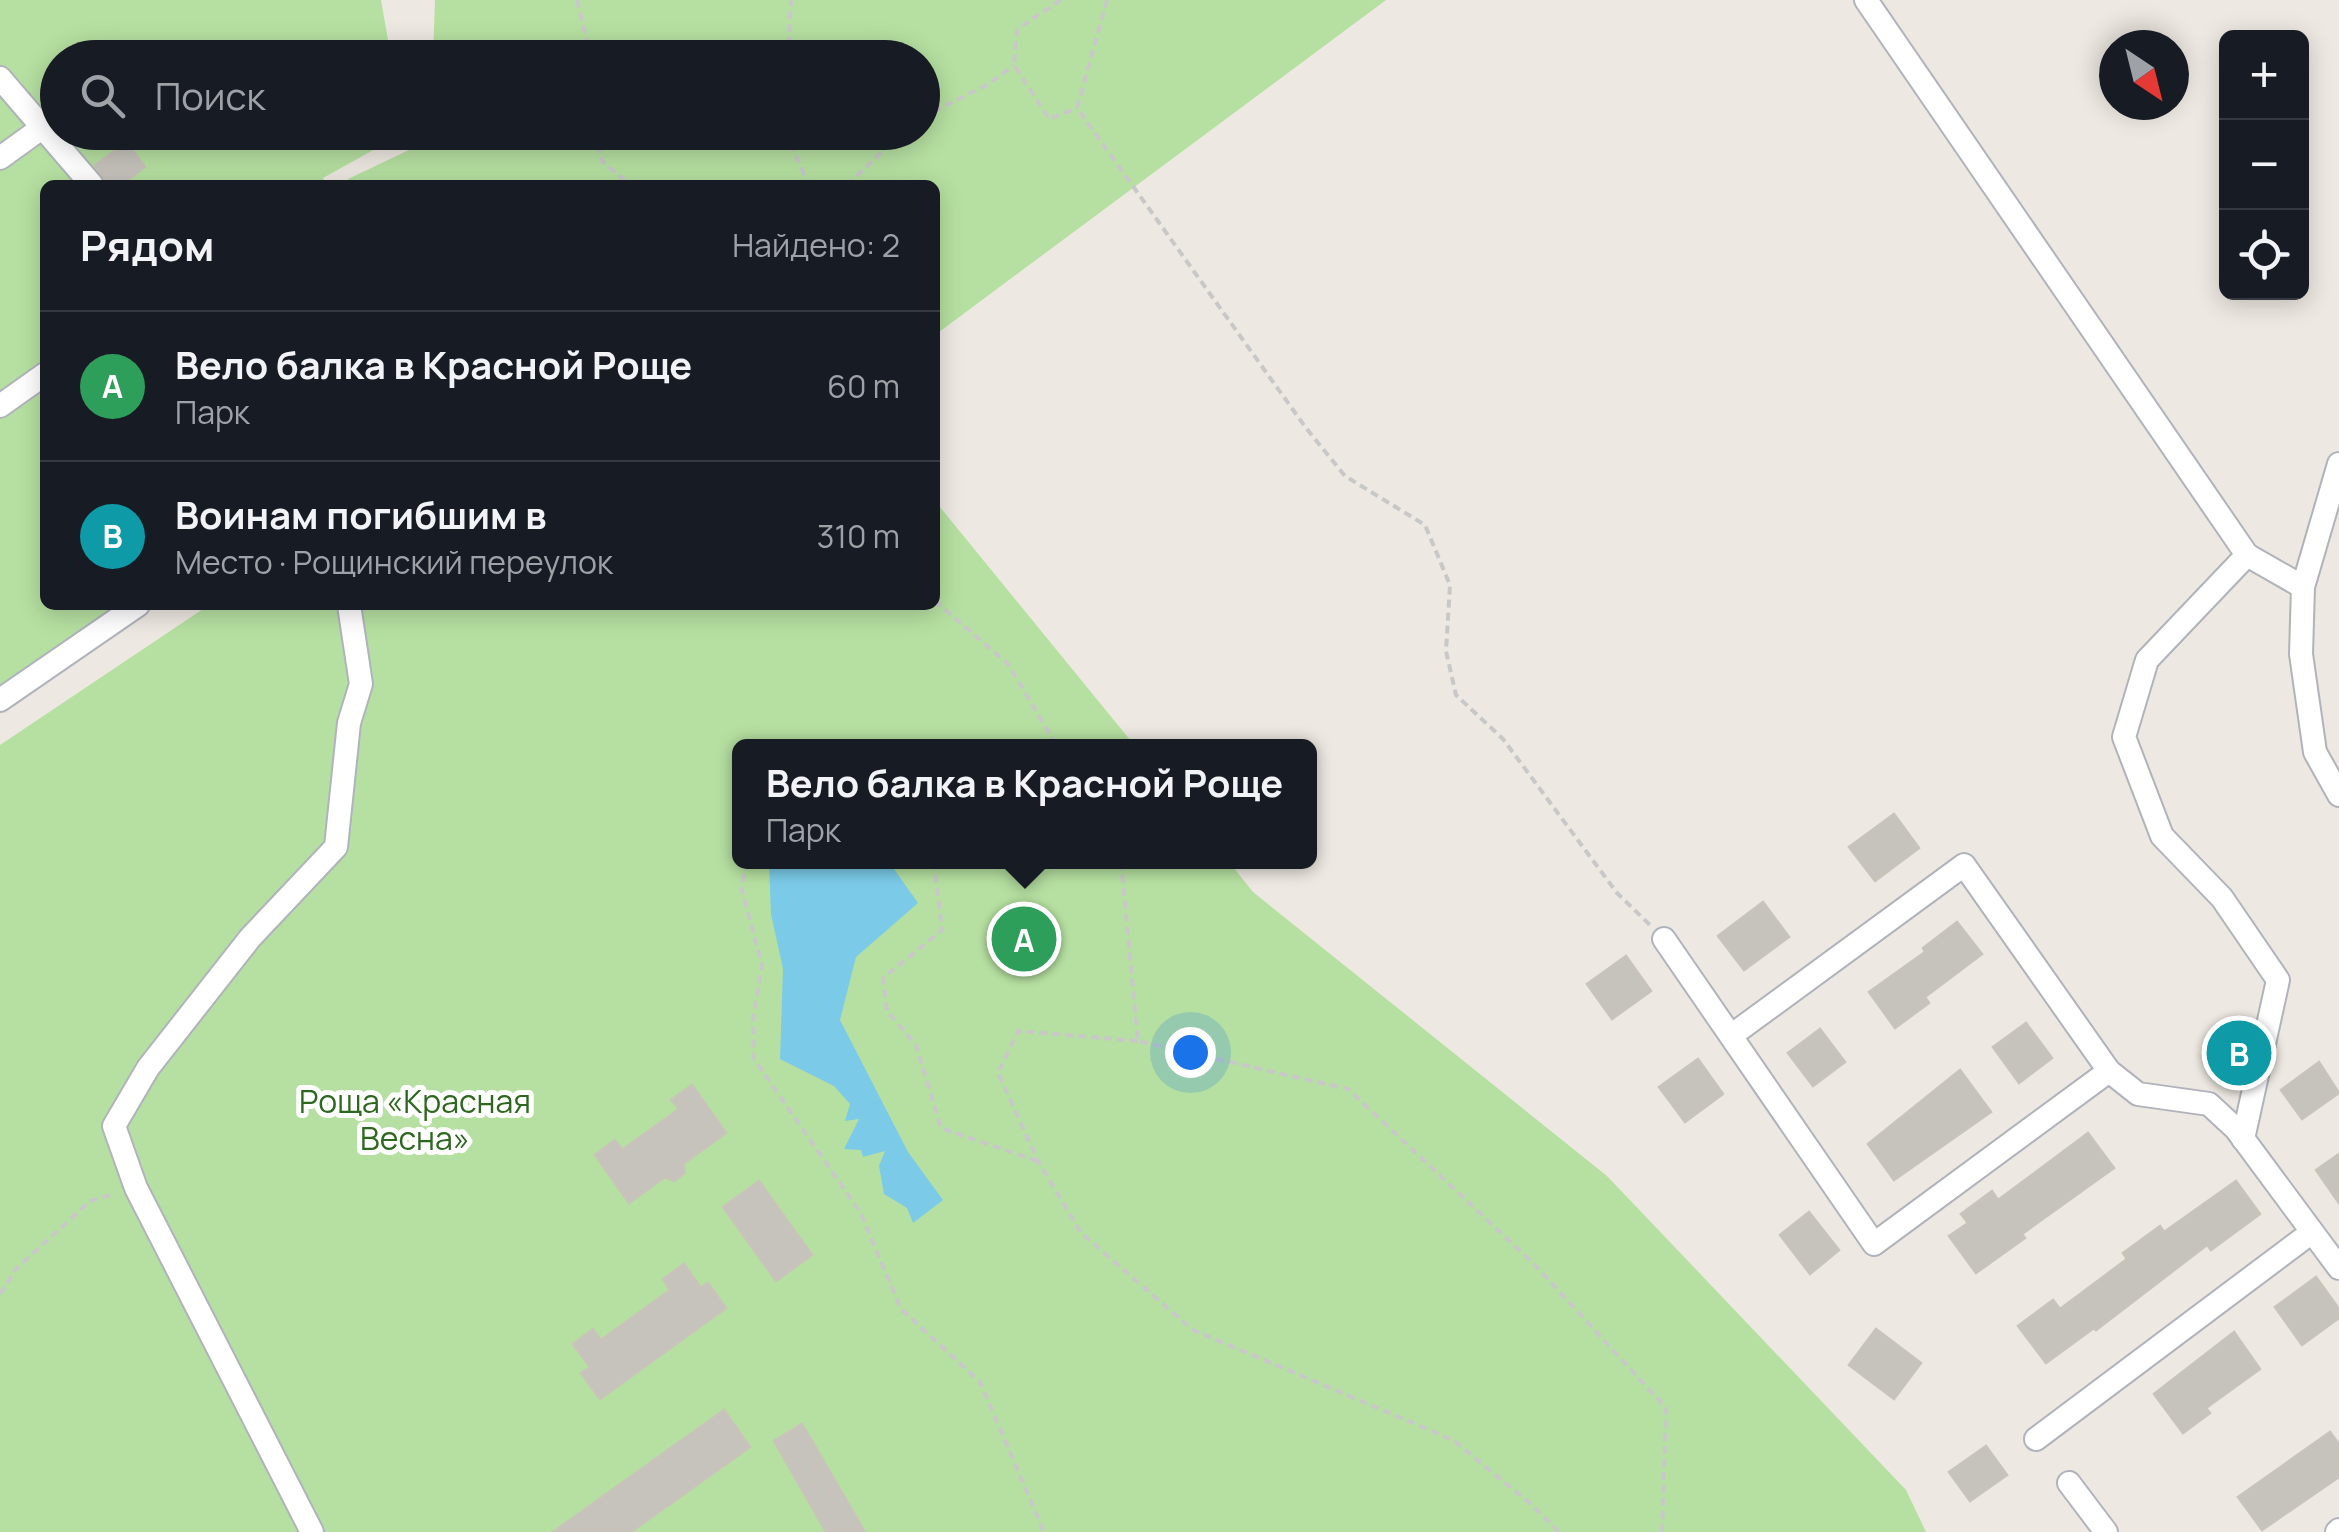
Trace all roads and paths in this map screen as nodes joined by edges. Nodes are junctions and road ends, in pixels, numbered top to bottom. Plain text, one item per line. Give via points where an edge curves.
1 (577, 0) edge
2 (791, 0) edge
3 (1061, 0) edge
4 (1106, 0) edge
5 (1866, 0) edge
6 (587, 40) edge
7 (789, 40) edge
8 (1014, 65) junction
9 (0, 78) edge
10 (940, 108) edge
11 (1077, 108) junction
12 (40, 125) edge
13 (40, 130) edge
14 (62, 150) edge
15 (599, 150) edge
16 (792, 150) edge
17 (884, 150) edge
18 (0, 158) edge
19 (88, 180) edge
20 (624, 180) edge
21 (807, 180) edge
22 (852, 180) edge
23 (40, 378) edge
24 (0, 406) edge
25 (2339, 464) edge
26 (2247, 556) junction
27 (2304, 586) junction
28 (940, 605) edge
29 (131, 610) edge
30 (349, 610) edge
31 (0, 700) edge
32 (1053, 739) edge
33 (2339, 795) edge
34 (746, 869) edge
35 (935, 869) edge
36 (1122, 869) edge
37 (1664, 939) joint
38 (1732, 1036) junction
39 (1138, 1042) junction
40 (2109, 1071) junction
41 (2243, 1139) junction
42 (1038, 1161) junction
43 (136, 1188) junction
44 (2312, 1232) junction
45 (2339, 1268) edge
46 (0, 1294) edge
47 (2036, 1439) dead end
48 (2069, 1483) dead end
49 (312, 1532) edge
50 (1044, 1532) edge
51 (1559, 1532) edge
52 (1662, 1532) edge
53 (2106, 1532) edge

1 - 6 path
2 - 7 path
3 - 8 path via 1018,29
4 - 11 path
5 - 26 street
8 - 10 path
8 - 11 path via 1049,120
9 - 12 street
11 - 37 path via 1345,476 1426,525 1450,586 1446,651 1456,695 1503,740 1617,892
13 - 18 street
14 - 19 street
15 - 20 path
16 - 21 path
17 - 22 path
23 - 24 street
25 - 27 street
26 - 27 street
26 - 41 street via 2147,660 2124,737 2162,836 2222,898 2278,980
27 - 33 street via 2302,654 2315,752
28 - 32 path via 1008,664
29 - 31 street
30 - 43 street via 361,684 349,724 336,847 250,938 148,1068 114,1126
34 - 50 path via 741,886 762,966 754,1058 860,1212 901,1309 980,1382
35 - 42 path via 942,930 884,978 887,1011 916,1046 942,1128
36 - 39 path
37 - 38 street
38 - 40 street via 1964,865
38 - 40 street via 1874,1244
39 - 42 path via 1018,1031 998,1073
39 - 52 path via 1348,1089 1534,1264 1666,1408
40 - 41 street via 2138,1094 2210,1104
41 - 44 street
42 - 51 path via 1082,1233 1193,1330 1453,1440
43 - 46 path via 90,1201 18,1268
43 - 49 street
44 - 45 street
44 - 47 street
48 - 53 street

